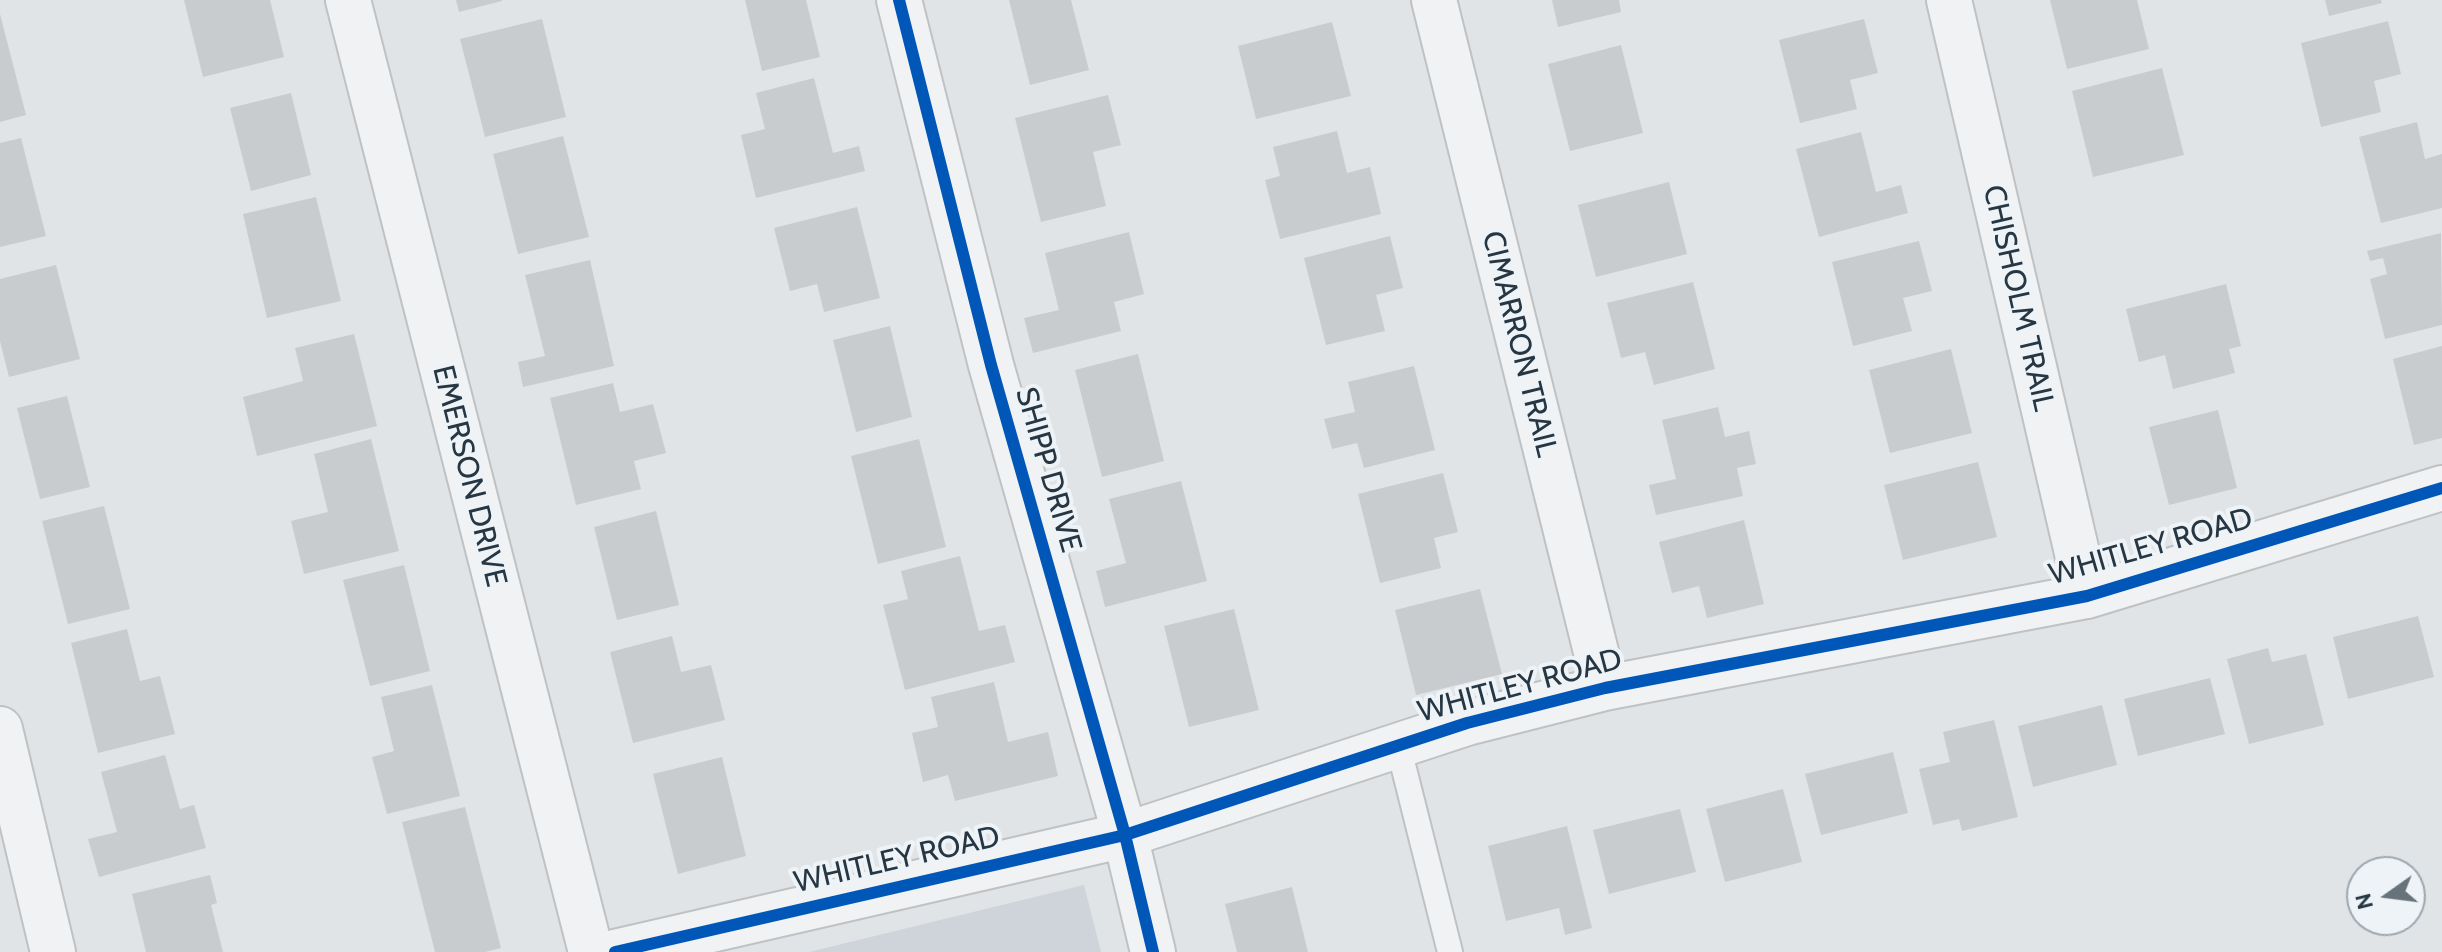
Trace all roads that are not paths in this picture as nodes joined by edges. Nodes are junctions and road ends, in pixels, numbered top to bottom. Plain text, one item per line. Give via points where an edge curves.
1 (348, 0) edge
2 (899, 0) edge
3 (1434, 0) edge
4 (1949, 0) edge
5 (2442, 488) edge
6 (2087, 596) junction
7 (1605, 688) junction
8 (0, 729) edge
9 (1398, 745) junction
10 (1125, 835) junction
11 (695, 943) edge
12 (53, 952) edge
13 (591, 952) edge
14 (615, 952) edge
15 (1153, 952) edge
16 (1450, 952) edge

1 - 13 street, EMERSON DRIVE
2 - 10 street, SHIPP DRIVE via 991,365
3 - 7 street, CIMARRON TRAIL
4 - 6 street, CHISHOLM TRAIL
5 - 6 street, WHITLEY ROAD
6 - 7 street, WHITLEY ROAD
7 - 9 street, WHITLEY ROAD
8 - 12 street
9 - 10 street, WHITLEY ROAD
9 - 16 lane
10 - 11 street, WHITLEY ROAD
10 - 15 street, SHIPP DRIVE
11 - 14 street, WHITLEY ROAD

